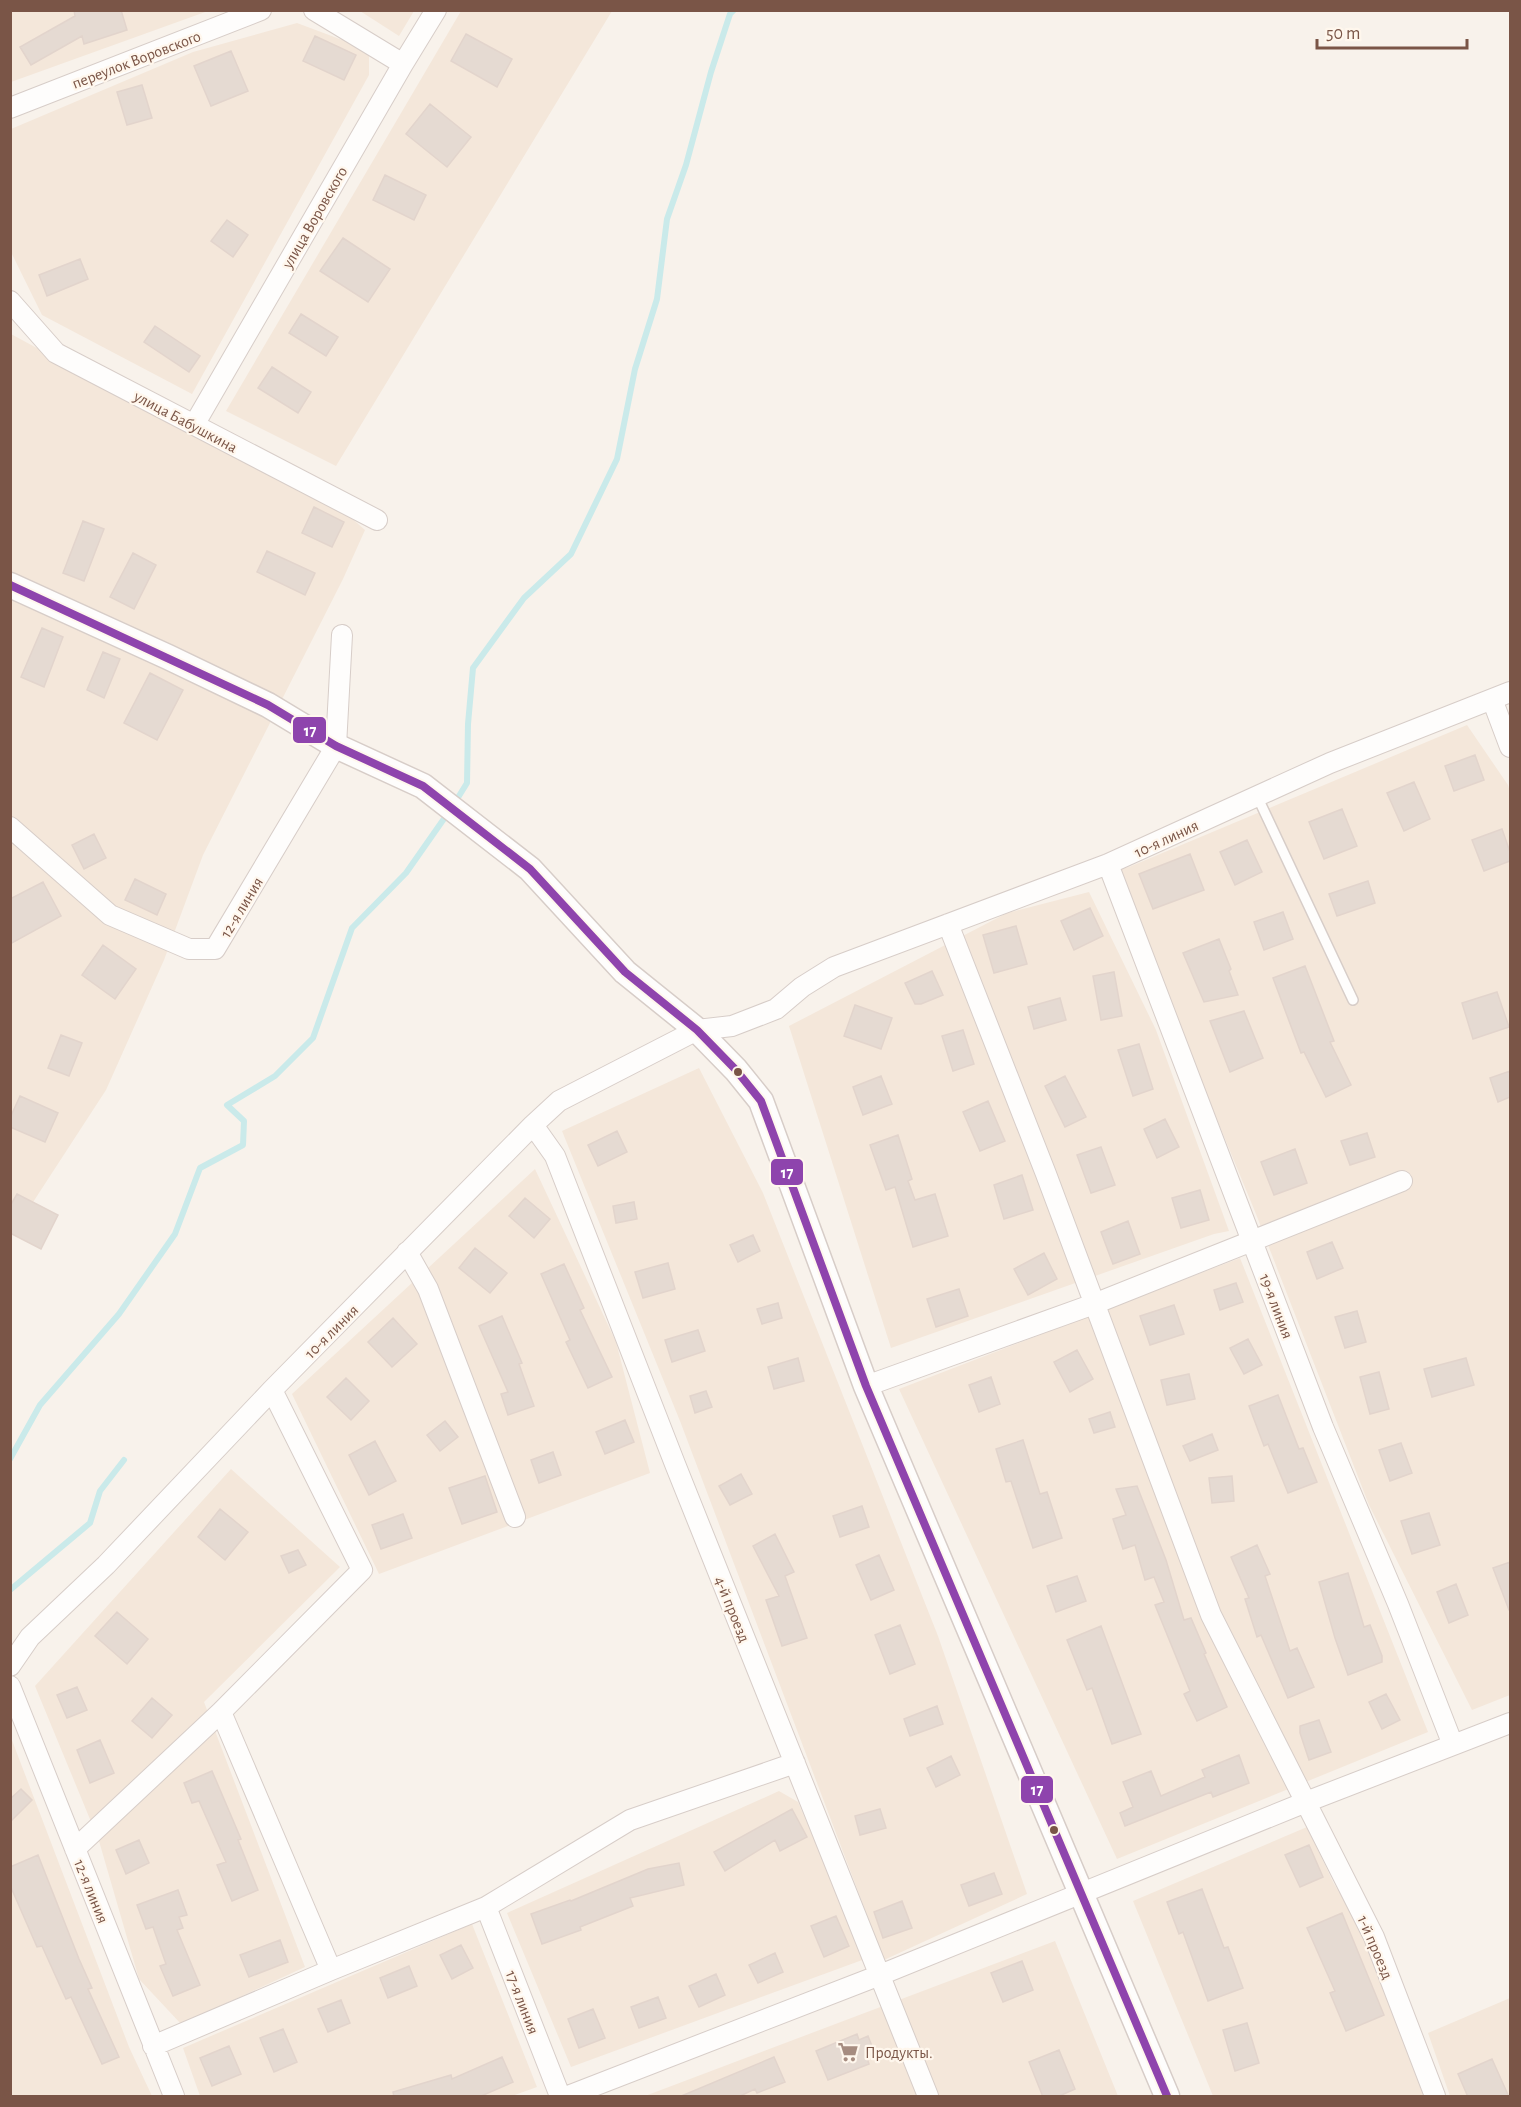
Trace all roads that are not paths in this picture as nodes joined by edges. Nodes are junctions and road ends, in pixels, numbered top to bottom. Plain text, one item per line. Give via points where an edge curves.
1 (261, 10) edge
2 (314, 10) edge
3 (436, 10) edge
4 (403, 64) junction
5 (10, 108) edge
6 (10, 301) edge
7 (194, 425) junction
8 (377, 520) dead end
9 (10, 585) edge
10 (342, 635) dead end
11 (1510, 692) edge
12 (1492, 699) junction
13 (336, 746) junction
14 (1510, 747) edge
15 (1257, 796) junction
16 (10, 827) edge
17 (1108, 864) junction
18 (948, 924) junction
19 (1353, 1000) dead end
20 (697, 1030) junction
21 (533, 1125) junction
22 (1402, 1181) dead end
23 (1252, 1241) junction
24 (407, 1252) junction
25 (1094, 1304) junction
26 (866, 1386) junction
27 (272, 1390) junction
28 (515, 1517) dead end
29 (10, 1666) edge
30 (10, 1686) edge
31 (222, 1712) junction
32 (1510, 1723) edge
33 (1453, 1745) junction
34 (795, 1762) junction
35 (1306, 1802) junction
36 (75, 1849) junction
37 (1082, 1893) junction
38 (486, 1907) junction
39 (331, 1970) junction
40 (880, 1975) junction
41 (153, 2046) junction
42 (174, 2097) edge
43 (560, 2097) edge
44 (568, 2097) edge
45 (928, 2097) edge
46 (1167, 2097) edge
47 (1435, 2097) edge

1 - 5 street, переулок Воровского
2 - 4 street
3 - 4 street, улица Воровского
4 - 7 street, улица Воровского
6 - 7 street, улица Бабушкина via 56,353
7 - 8 street, улица Бабушкина
9 - 13 street via 268,705
10 - 13 street
11 - 12 street, 10-я линия
12 - 14 street
12 - 15 street, 10-я линия
13 - 16 street, 12-я линия via 215,949 189,949 110,915
13 - 20 street via 423,786 462,815 530,869 625,972
15 - 17 street, 10-я линия
15 - 19 lane
17 - 18 street, 10-я линия
17 - 23 street, 19-я линия
18 - 20 street, 10-я линия via 834,967 776,1009 732,1026
18 - 25 street, 1-й проезд
20 - 21 street, 10-я линия via 559,1101
20 - 26 street via 761,1101
21 - 24 street, 10-я линия
21 - 34 street, 4-й проезд via 555,1156
22 - 23 street
23 - 25 street
23 - 33 street, 19-я линия
24 - 27 street, 10-я линия
24 - 28 street via 428,1289
25 - 26 street
25 - 35 street, 1-й проезд via 1211,1615
26 - 37 street
27 - 29 street, 10-я линия via 106,1565 30,1637
27 - 31 street via 362,1570
30 - 36 street, 12-я линия
31 - 36 street
31 - 39 street
32 - 33 street
33 - 35 street
34 - 38 street via 630,1820
34 - 40 street, 4-й проезд
35 - 37 street
35 - 47 street, 1-й проезд via 1374,1937
36 - 41 street, 12-я линия
37 - 40 street
37 - 46 street
38 - 39 street
38 - 43 street, 17-я линия
39 - 41 street
40 - 44 street
40 - 45 street, 4-й проезд
41 - 42 street, 12-я линия

